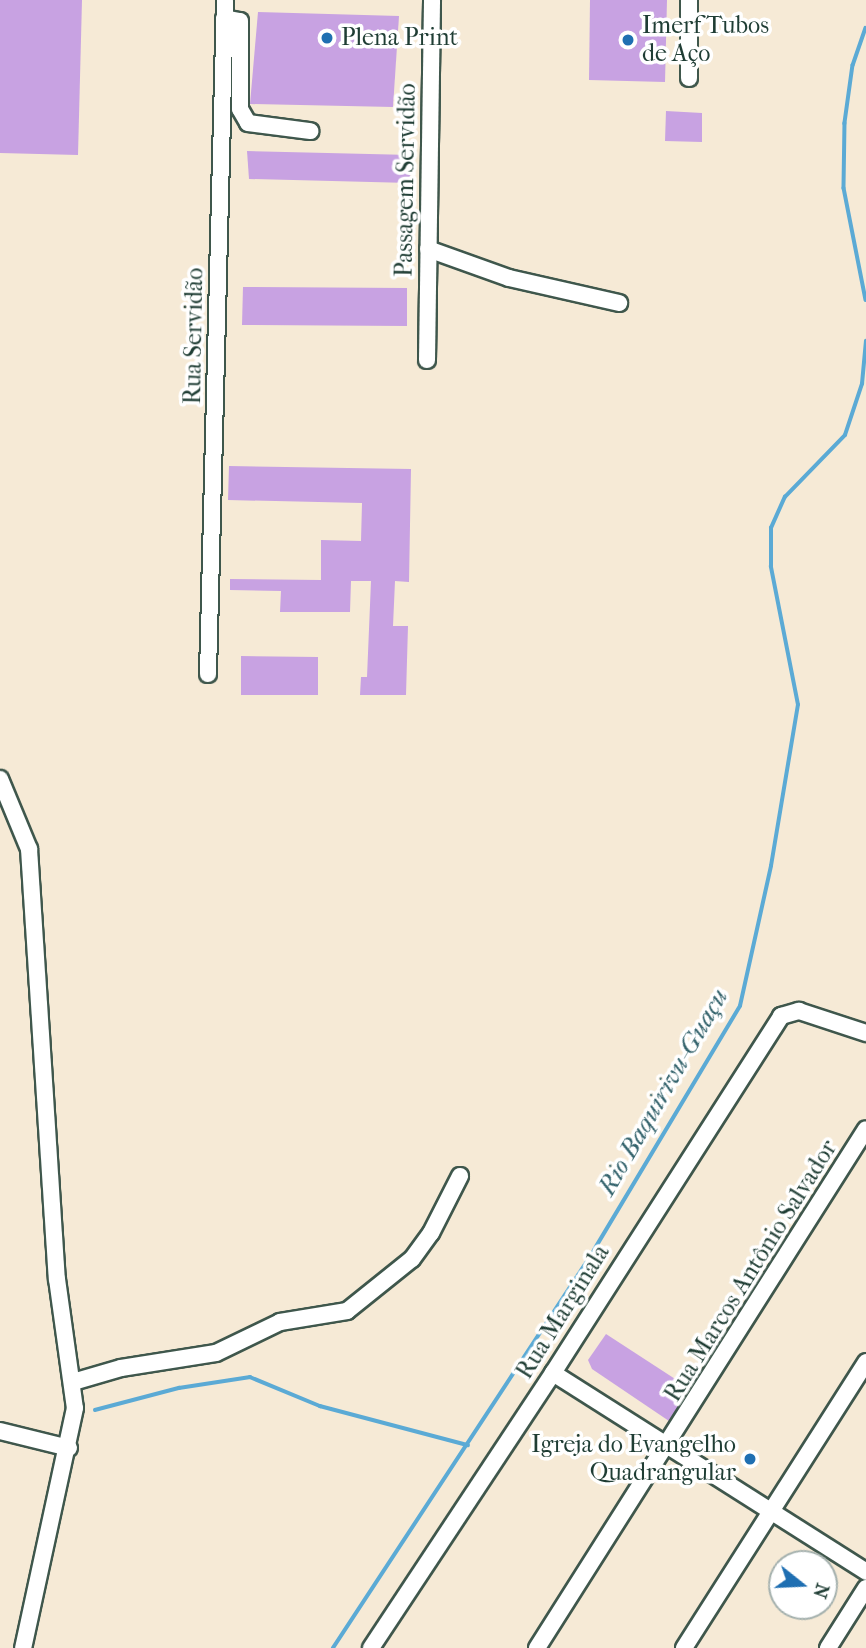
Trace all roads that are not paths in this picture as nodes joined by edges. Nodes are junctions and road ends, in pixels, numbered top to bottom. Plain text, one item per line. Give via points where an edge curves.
1 (225, 0) edge
2 (432, 0) edge
3 (689, 0) edge
4 (224, 18) junction
5 (689, 78) dead end
6 (310, 131) dead end
7 (428, 249) junction
8 (619, 303) dead end
9 (426, 360) dead end
10 (208, 674) dead end
11 (0, 779) edge
12 (866, 1033) edge
13 (866, 1129) edge
14 (460, 1176) dead end
15 (866, 1362) edge
16 (554, 1373) junction
17 (74, 1382) junction
18 (0, 1431) edge
19 (670, 1444) junction
20 (69, 1448) junction
21 (772, 1511) junction
22 (866, 1572) edge
23 (866, 1588) edge
24 (23, 1648) edge
25 (371, 1648) edge
26 (537, 1648) edge
27 (684, 1648) edge
28 (828, 1648) edge

1 - 4 street, Rua Servidão
2 - 7 street, Passagem Servidão
3 - 5 street
4 - 6 street via 240,21 240,109 248,123
4 - 10 street, Rua Servidão
7 - 8 street via 509,278
7 - 9 street, Passagem Servidão
11 - 17 street via 29,849 57,1279
12 - 16 street, Rua Marginala via 799,1011 781,1016
13 - 19 street, Rua Marcos Antônio Salvador
14 - 17 street via 417,1253 347,1311 280,1322 216,1353 121,1368
15 - 21 street
16 - 19 street
16 - 25 street, Rua Marginala
17 - 20 street
18 - 20 street
19 - 21 street
19 - 26 street, Rua Marcos Antônio Salvador
20 - 24 street
21 - 22 street
21 - 27 street
23 - 28 street

